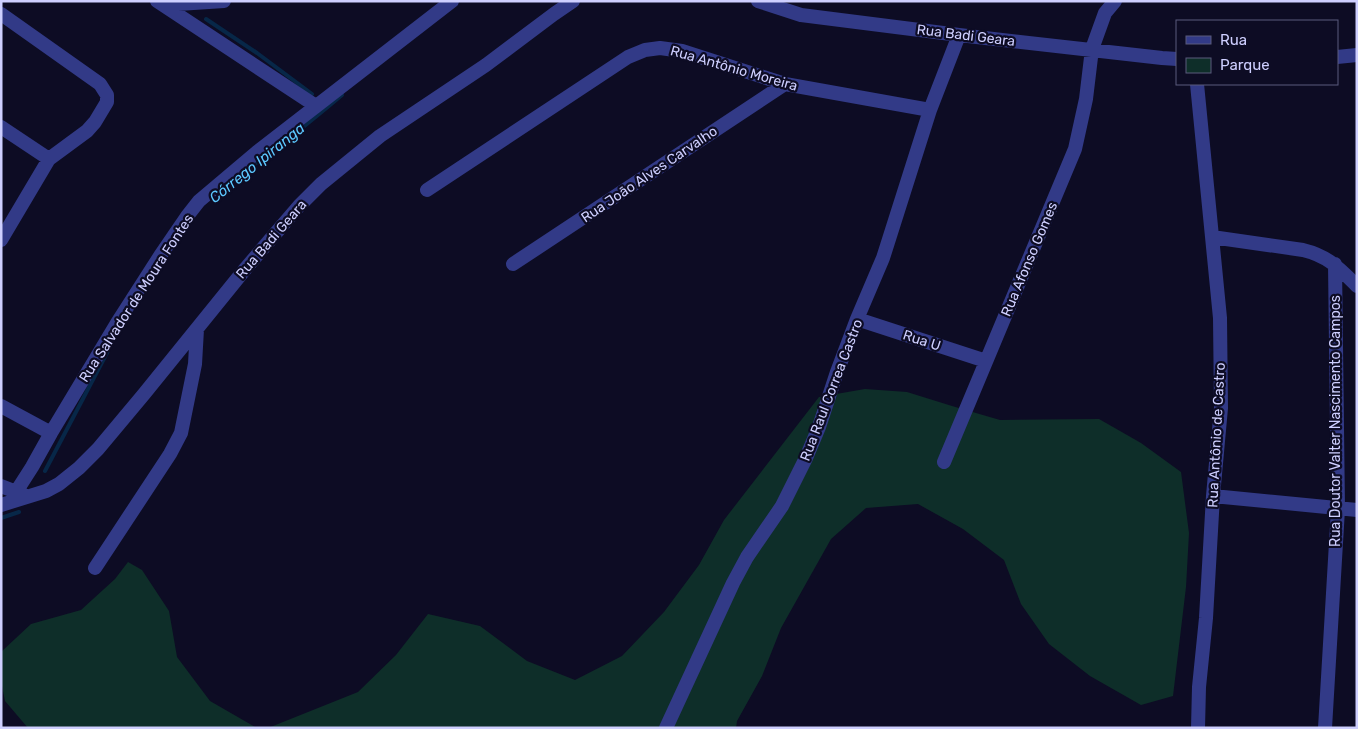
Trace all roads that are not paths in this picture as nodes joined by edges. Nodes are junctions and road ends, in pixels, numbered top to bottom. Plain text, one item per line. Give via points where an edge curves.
1 (224, 1) edge
2 (452, 1) edge
3 (573, 1) edge
4 (758, 1) edge
5 (1115, 1) edge
6 (160, 3) edge
7 (1, 14) edge
8 (959, 35) junction
9 (1092, 49) junction
10 (1357, 55) edge
11 (1338, 57) edge
12 (1176, 59) edge
13 (785, 84) junction
14 (1197, 85) edge
15 (316, 106) junction
16 (930, 110) junction
17 (1, 127) edge
18 (49, 159) junction
19 (428, 190) dead end
20 (1212, 237) junction
21 (1, 240) edge
22 (513, 264) dead end
23 (1335, 264) junction
24 (1357, 286) edge
25 (857, 319) junction
26 (197, 329) junction
27 (986, 361) junction
28 (1, 406) edge
29 (51, 433) junction
30 (944, 462) dead end
31 (1, 486) edge
32 (21, 494) junction
33 (1213, 496) junction
34 (1, 505) edge
35 (1338, 509) junction
36 (1357, 510) edge
37 (95, 568) dead end
38 (666, 728) edge
39 (1198, 728) edge
40 (1325, 728) edge

1 - 6 street
2 - 15 street, Rua Salvador de Moura Fontes
3 - 26 street, Rua Badi Geara via 486,65 380,136 321,184
4 - 8 street, Rua Badi Geara via 801,15
5 - 9 street, Rua Afonso Gomes via 1105,13
6 - 15 street
7 - 18 street via 100,84 107,95 107,102 95,122
8 - 9 street, Rua Badi Geara
8 - 16 street, Rua Raul Correa Castro
9 - 12 street, Rua Badi Geara
9 - 27 street, Rua Afonso Gomes via 1075,149
10 - 11 street
13 - 16 street, Rua Antônio Moreira
13 - 19 street, Rua Antônio Moreira via 682,51 645,50 628,57
13 - 22 street, Rua João Alves Carvalho
14 - 20 street, Rua Antônio de Castro
15 - 29 street, Rua Salvador de Moura Fontes via 199,201 117,323
16 - 25 street, Rua Raul Correa Castro via 883,258
17 - 18 street
18 - 21 street
20 - 23 street via 1303,250
20 - 33 street, Rua Antônio de Castro via 1220,318 1220,408
23 - 24 street
23 - 35 street, Rua Doutor Valter Nascimento Campos
25 - 27 street, Rua U
25 - 38 street, Rua Raul Correa Castro via 806,458 782,506 733,583
26 - 32 street, Rua Badi Geara via 80,468 46,491
26 - 37 street via 196,364 181,433
27 - 30 street, Rua Afonso Gomes
28 - 29 street
29 - 32 street, Rua Salvador de Moura Fontes
31 - 32 street
32 - 34 street, Rua Badi Geara
33 - 35 street
33 - 39 street, Rua Antônio de Castro
35 - 36 street
35 - 40 street, Rua Doutor Valter Nascimento Campos

